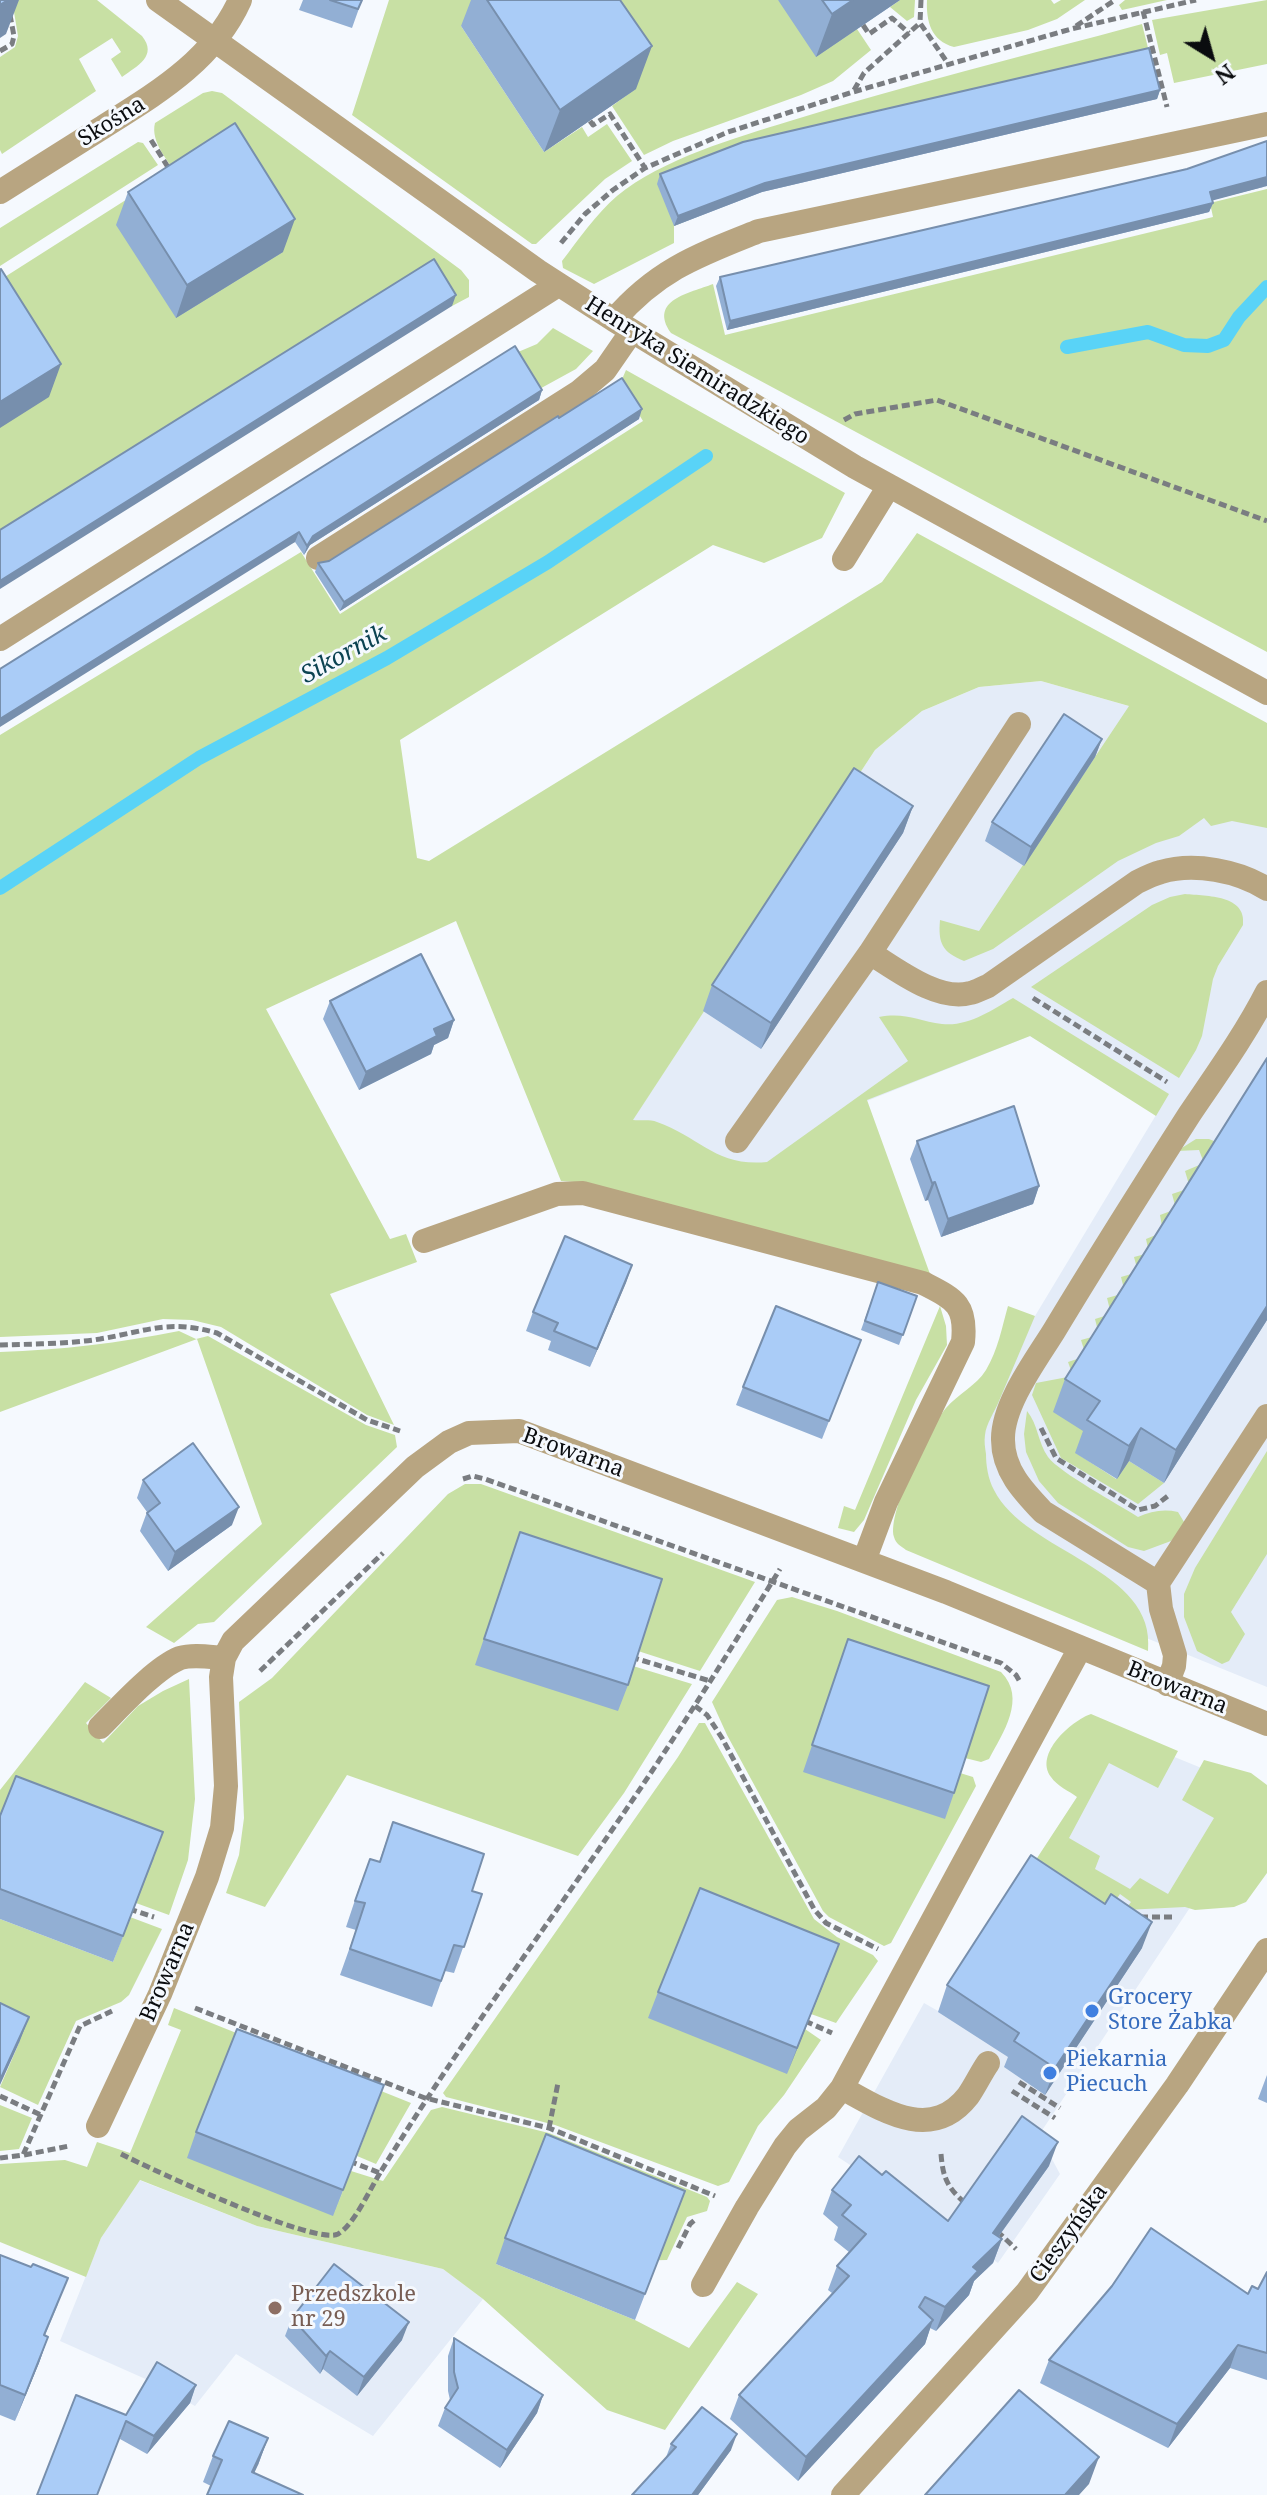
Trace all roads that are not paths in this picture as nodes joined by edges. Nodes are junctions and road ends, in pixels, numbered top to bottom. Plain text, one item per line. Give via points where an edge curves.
1 (159, 0) edge
2 (240, 0) edge
3 (215, 41) junction
4 (1267, 124) edge
5 (0, 192) edge
6 (548, 278) junction
7 (623, 325) junction
8 (889, 486) junction
9 (318, 558) dead end
10 (844, 559) dead end
11 (0, 639) edge
12 (1267, 693) edge
13 (1019, 724) dead end
14 (1267, 889) edge
15 (870, 953) junction
16 (1267, 992) edge
17 (737, 1141) dead end
18 (424, 1241) dead end
19 (1267, 1416) edge
20 (864, 1561) junction
21 (1158, 1583) junction
22 (1080, 1648) junction
23 (222, 1667) junction
24 (1167, 1684) junction
25 (1267, 1724) edge
26 (100, 1727) dead end
27 (1267, 1950) edge
28 (985, 2067) road end
29 (842, 2088) junction
30 (98, 2126) road end
31 (703, 2285) dead end
32 (843, 2495) edge

1 - 3 street, Henryka Siemiradzkiego
2 - 3 street, Skośna
3 - 5 street, Skośna via 155,94
3 - 6 street, Henryka Siemiradzkiego
4 - 7 street via 759,231 668,271 634,296
6 - 7 street, Henryka Siemiradzkiego
6 - 11 street
7 - 8 street, Henryka Siemiradzkiego
7 - 9 street via 605,370 579,392
8 - 10 street
8 - 12 street, Henryka Siemiradzkiego
13 - 15 street
14 - 15 street via 1230,874 1161,871 1137,882 988,986 967,994 928,987
15 - 17 street
16 - 21 street via 1019,1389 1002,1437 1016,1482 1043,1512
18 - 20 street via 557,1194 583,1193 923,1283 944,1294 959,1307 965,1323 963,1342 886,1502
19 - 21 street
20 - 22 street, Browarna
20 - 23 street, Browarna via 519,1431 469,1433 415,1467 233,1641
21 - 24 street via 1175,1655
22 - 24 street, Browarna
22 - 29 street
23 - 26 street via 182,1657 160,1670
23 - 30 street, Browarna via 222,1828 160,1994
24 - 25 street, Browarna
27 - 32 street, Cieszyńska via 1027,2292
28 - 29 street via 969,2095 938,2117 891,2115
29 - 31 street via 798,2130 736,2204

